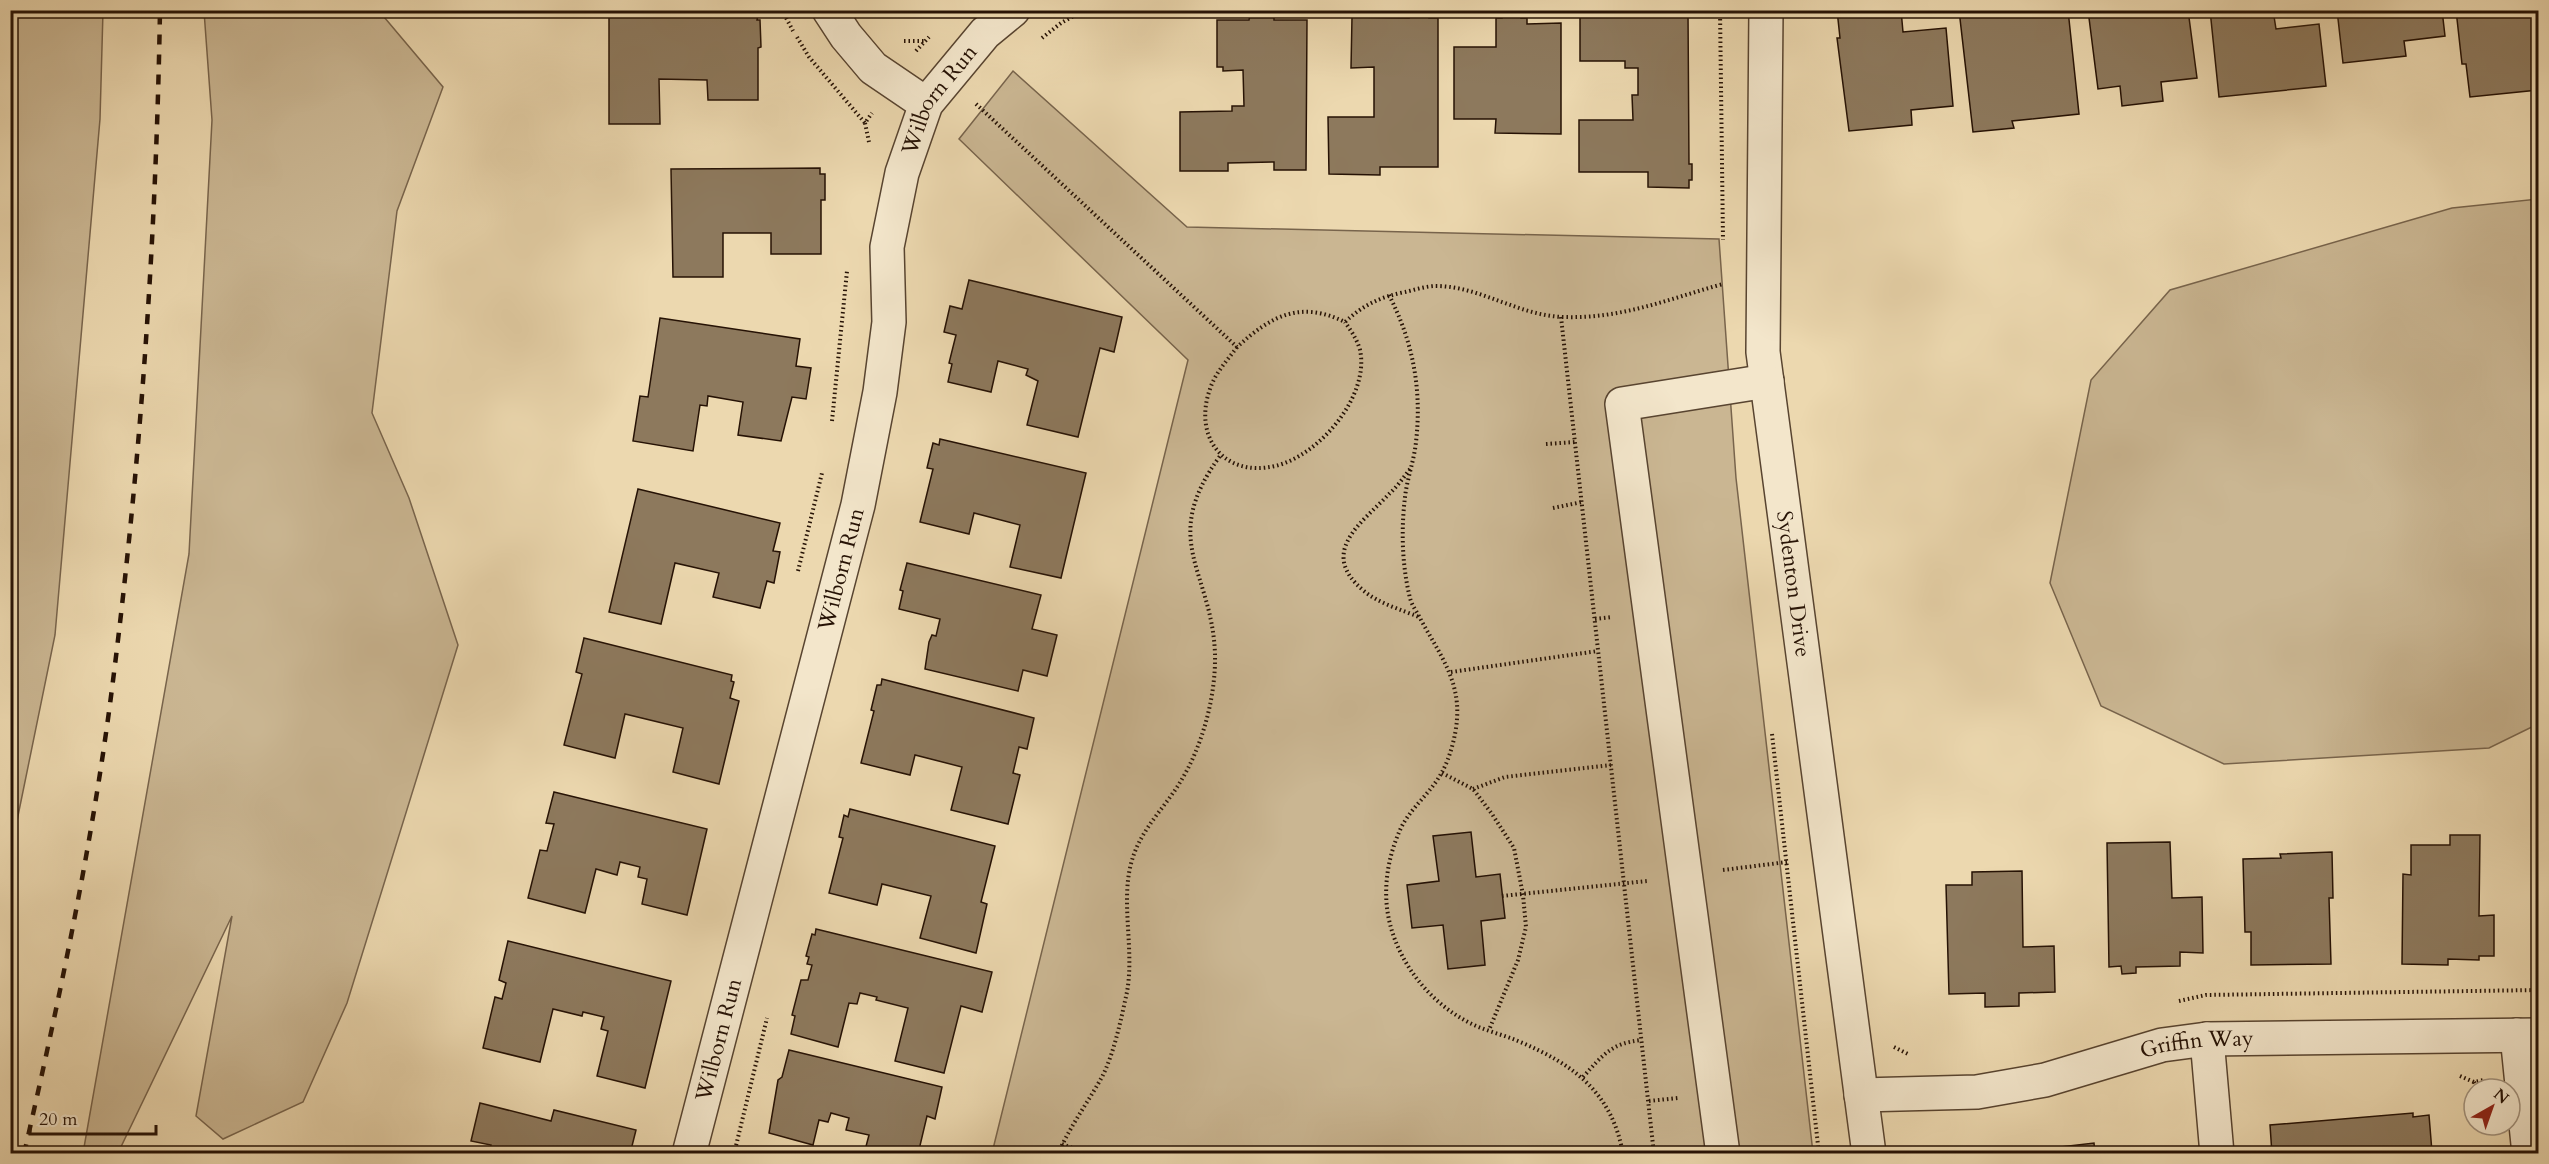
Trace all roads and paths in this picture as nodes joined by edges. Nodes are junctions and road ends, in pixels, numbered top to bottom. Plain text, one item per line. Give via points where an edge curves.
1 (829, 10) edge
2 (1014, 10) edge
3 (1766, 10) edge
4 (975, 103) dead end
5 (926, 104) junction
6 (865, 123) dead end
7 (868, 147) dead end
8 (847, 268) dead end
9 (1723, 284) dead end
10 (1389, 295) junction
11 (1561, 317) junction
12 (1345, 322) junction
13 (1237, 347) junction
14 (1767, 381) junction
15 (831, 428) dead end
16 (1575, 442) junction
17 (1546, 444) dead end
18 (1220, 456) junction
19 (823, 467) dead end
20 (1411, 469) junction
21 (1582, 502) junction
22 (1553, 508) dead end
23 (796, 580) dead end
24 (1420, 618) junction
25 (1598, 651) junction
26 (1452, 672) junction
27 (1611, 765) junction
28 (1442, 773) junction
29 (1473, 789) junction
30 (1830, 858) junction
31 (1686, 875) junction
32 (1624, 884) junction
33 (1523, 895) junction
34 (1502, 896) dead end
35 (1489, 1030) junction
36 (2528, 1035) edge
37 (1888, 1037) dead end
38 (2207, 1039) junction
39 (1642, 1040) junction
40 (1583, 1077) junction
41 (1876, 1094) junction
42 (1062, 1144) junction
43 (689, 1154) edge
44 (1058, 1154) edge
45 (1088, 1154) edge
46 (1623, 1154) edge
47 (1654, 1154) edge
48 (1723, 1154) edge
49 (1869, 1154) edge
50 (2217, 1154) edge
51 (2529, 1154) edge

1 - 5 street via 873,68
2 - 5 street, Wilborn Run via 985,33
3 - 14 street, Sydenton Drive via 1763,352
4 - 13 path
5 - 43 street, Wilborn Run via 902,173 887,247 888,322 880,392 858,505
6 - 7 path
8 - 15 path
9 - 11 path via 1634,311
10 - 11 path via 1436,286 1470,292 1516,309
10 - 12 path via 1362,306
10 - 20 path via 1404,324 1413,356 1417,407
11 - 16 path
12 - 13 path via 1310,310 1278,316
12 - 18 path via 1360,352 1359,383 1347,409 1326,435 1296,458 1275,466 1239,465
13 - 18 path via 1217,373 1204,412 1206,429
14 - 30 street, Sydenton Drive
14 - 31 street via 1622,404
16 - 17 path
16 - 21 path
18 - 42 path via 1205,477 1192,509 1189,536 1210,613 1215,655 1210,699 1199,744 1180,783 1143,834 1132,858 1127,990 1104,1072
19 - 23 path
20 - 24 path via 1402,545 1410,600
20 - 24 path via 1359,521 1347,538 1344,561 1352,579 1365,593
21 - 22 path
21 - 25 path
24 - 26 path
25 - 26 path
25 - 27 path
26 - 28 path via 1457,719
27 - 29 path via 1505,777
27 - 32 path
28 - 29 path
28 - 35 path via 1401,828 1388,867 1385,894 1390,925 1409,969 1426,990 1467,1022
29 - 33 path via 1514,848
30 - 31 path
30 - 41 street, Sydenton Drive
31 - 32 path
31 - 48 street
32 - 33 path
32 - 39 path
33 - 34 path
33 - 35 path via 1526,927 1518,960
35 - 40 path via 1554,1059
36 - 38 street, Griffin Way
36 - 51 street
37 - 41 path via 1893,1047
38 - 41 street, Griffin Way via 2162,1045 2045,1080 1977,1092
38 - 50 street
39 - 40 path via 1623,1042 1608,1050
39 - 47 path
40 - 46 path via 1600,1095 1619,1131
41 - 49 street, Sydenton Drive
42 - 44 path
42 - 45 path

